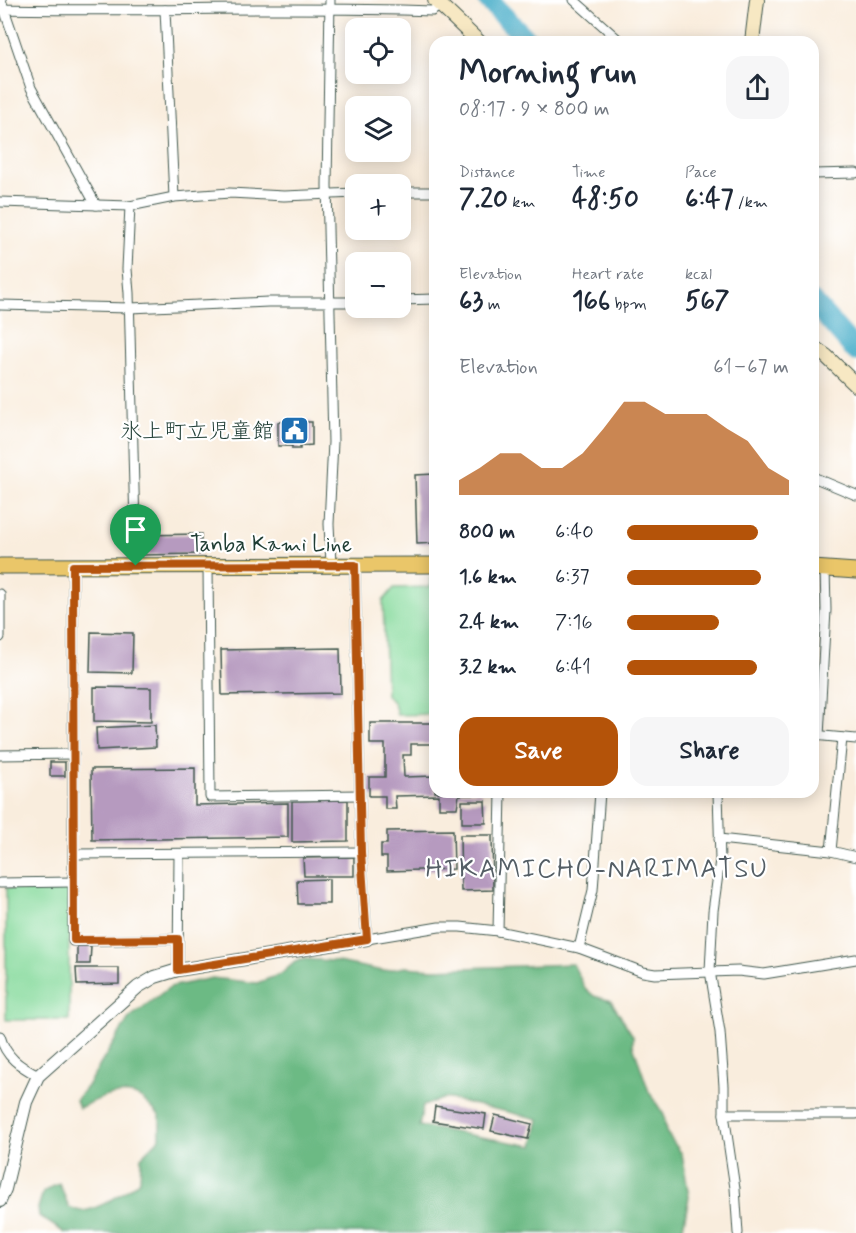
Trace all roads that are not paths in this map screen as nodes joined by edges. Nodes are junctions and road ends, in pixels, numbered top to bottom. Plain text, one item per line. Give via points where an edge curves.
1 (1, 0) edge
2 (138, 0) edge
3 (574, 0) edge
4 (757, 0) edge
5 (438, 3) edge
6 (330, 4) edge
7 (3, 9) edge
8 (139, 10) junction
9 (165, 10) junction
10 (473, 36) edge
11 (614, 36) edge
12 (753, 36) edge
13 (856, 173) edge
14 (819, 174) edge
15 (411, 192) edge
16 (429, 192) edge
17 (345, 193) edge
18 (327, 194) junction
19 (174, 197) junction
20 (0, 202) edge
21 (96, 205) junction
22 (130, 206) junction
23 (429, 299) edge
24 (411, 300) edge
25 (345, 302) edge
26 (330, 303) junction
27 (0, 305) edge
28 (130, 308) junction
29 (819, 351) edge
30 (856, 385) edge
31 (819, 479) edge
32 (856, 495) edge
33 (331, 564) junction
34 (208, 565) junction
35 (355, 565) junction
36 (429, 565) edge
37 (0, 566) edge
38 (73, 566) junction
39 (136, 566) junction
40 (819, 568) edge
41 (856, 571) edge
42 (0, 594) edge
43 (0, 637) edge
44 (819, 698) edge
45 (819, 736) edge
46 (842, 738) junction
47 (856, 739) edge
48 (74, 754) junction
49 (0, 755) edge
50 (360, 795) junction
51 (501, 798) edge
52 (600, 798) edge
53 (718, 798) edge
54 (719, 839) junction
55 (831, 851) junction
56 (361, 852) junction
57 (74, 854) junction
58 (179, 854) junction
59 (856, 857) edge
60 (73, 882) junction
61 (0, 883) edge
62 (498, 931) junction
63 (178, 939) junction
64 (367, 939) junction
65 (579, 948) junction
66 (856, 959) edge
67 (178, 970) junction
68 (710, 972) junction
69 (0, 1036) edge
70 (38, 1076) junction
71 (724, 1114) junction
72 (856, 1114) edge
73 (0, 1201) edge
74 (738, 1233) edge

1 - 7 street
2 - 8 street
3 - 11 street
4 - 12 main road
5 - 6 street via 432,11
5 - 10 main road
6 - 9 street
6 - 18 street
7 - 8 street
7 - 21 street via 31,88
8 - 9 street
9 - 19 street
13 - 14 street
15 - 16 street
17 - 18 street
18 - 19 street
18 - 26 street
19 - 22 street
20 - 21 street
21 - 22 street
22 - 28 street
23 - 24 street
25 - 26 street
26 - 28 street
26 - 33 street
27 - 28 street
28 - 39 street
29 - 30 main road
31 - 32 street
33 - 34 main road, Tanba Kami Line
33 - 35 main road, Tanba Kami Line
34 - 39 main road, Tanba Kami Line
34 - 50 street via 210,797
35 - 36 main road, Tanba Kami Line
35 - 50 street
37 - 38 main road, Tanba Kami Line
38 - 39 main road, Tanba Kami Line
38 - 48 street
40 - 41 main road
40 - 44 street via 826,610
42 - 43 street
45 - 46 street
46 - 47 street
46 - 55 street
48 - 49 street
48 - 57 street
50 - 56 street
51 - 62 street
52 - 65 street via 593,890
53 - 54 street
54 - 55 street
54 - 68 street
55 - 59 street
56 - 58 street
56 - 64 street
57 - 58 street
57 - 60 street
58 - 63 street
60 - 61 street
60 - 63 street via 74,940
62 - 64 street via 439,927
62 - 65 street
63 - 67 street
64 - 67 street
65 - 68 street via 643,972
66 - 68 street via 764,974
67 - 70 street via 138,987
68 - 71 street via 720,1032
69 - 70 street via 15,1063
70 - 73 street via 26,1102
71 - 72 street
71 - 74 street

